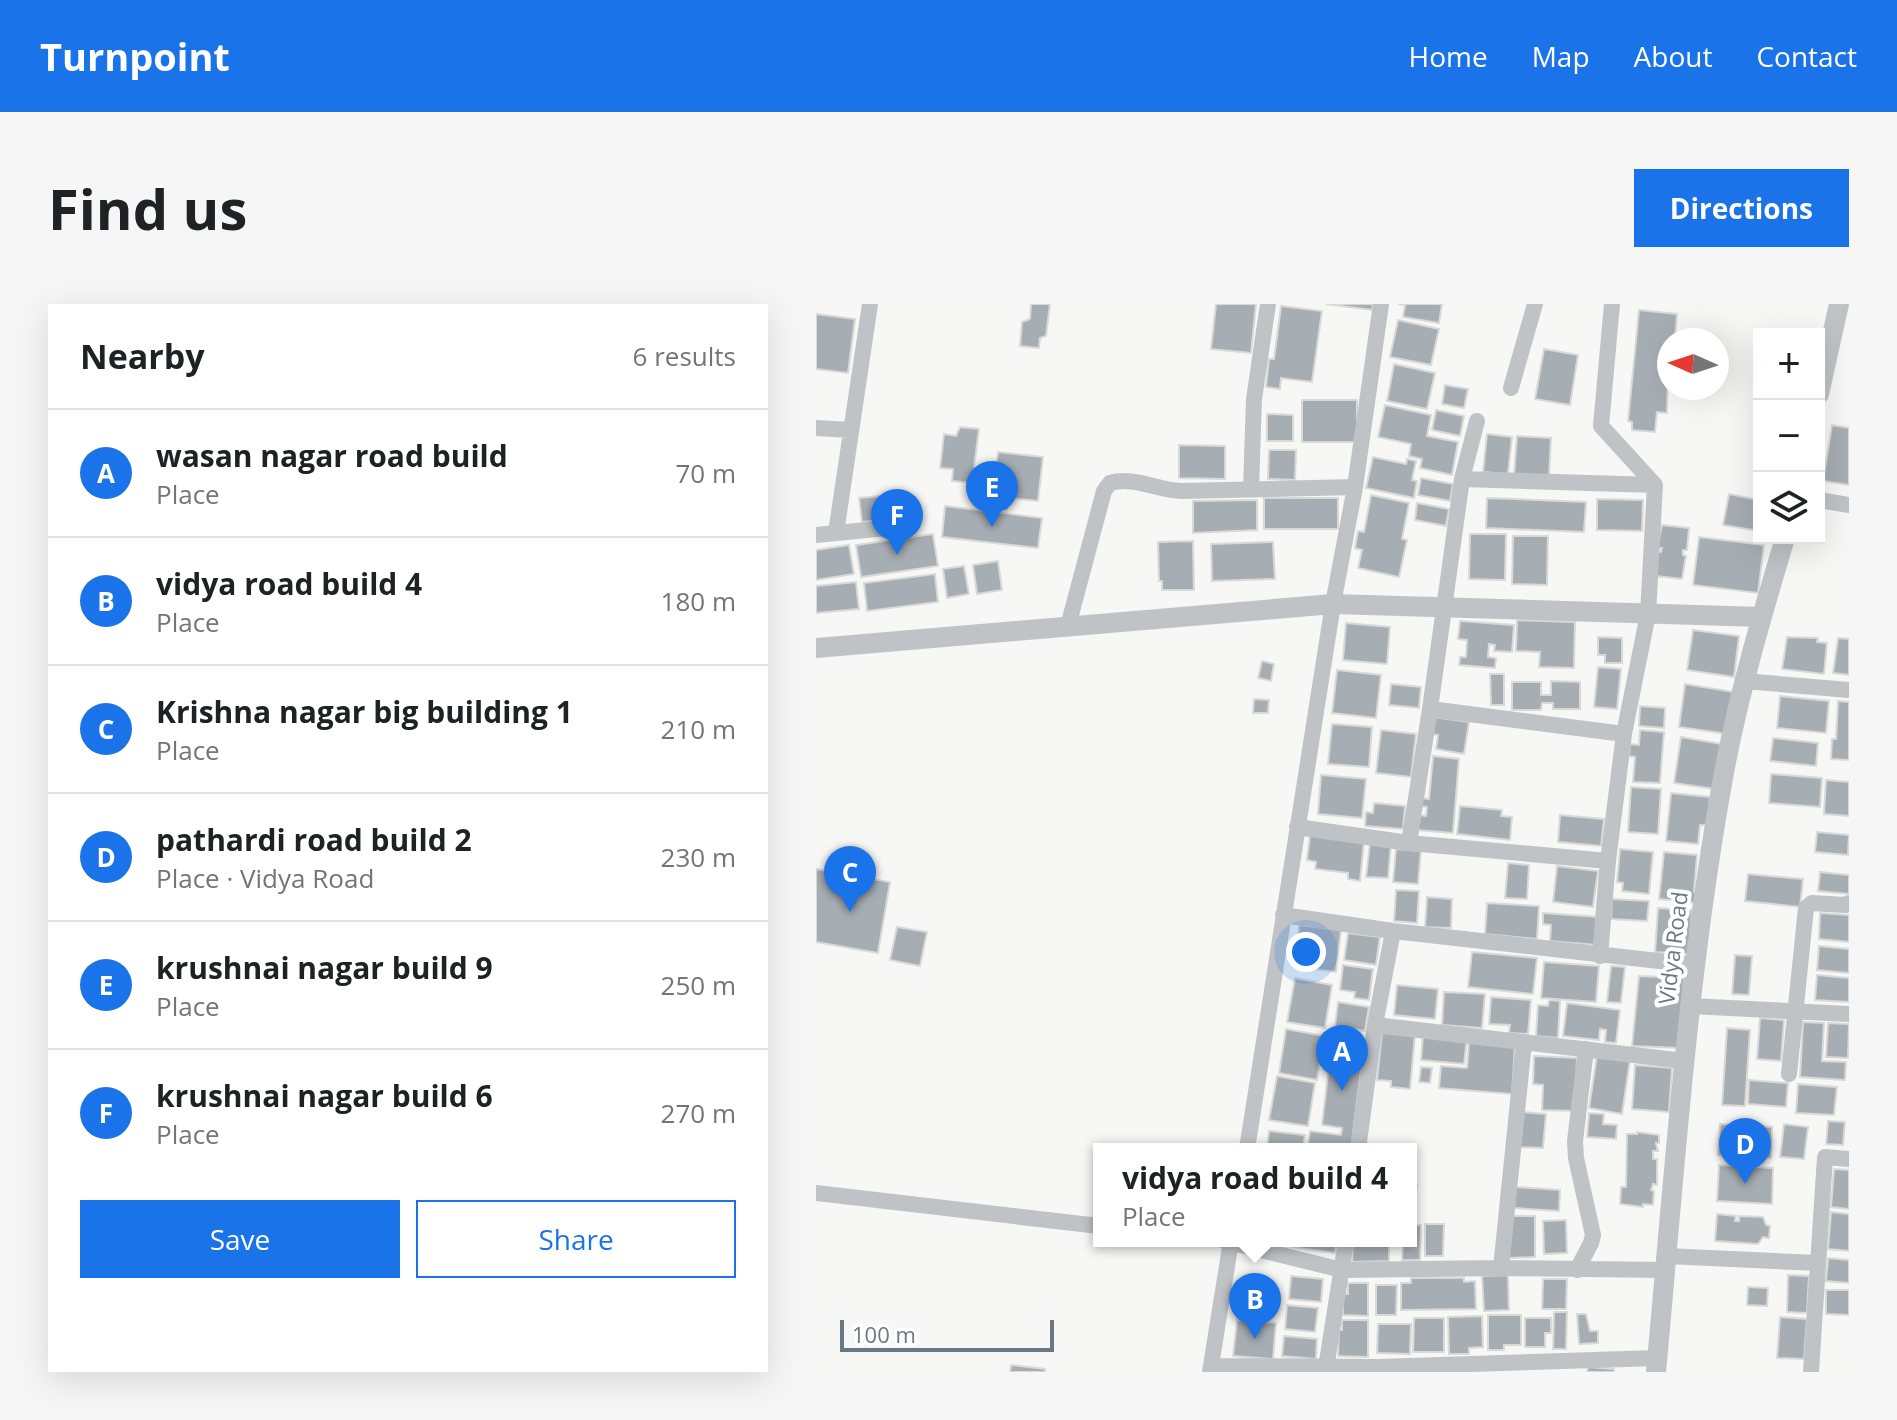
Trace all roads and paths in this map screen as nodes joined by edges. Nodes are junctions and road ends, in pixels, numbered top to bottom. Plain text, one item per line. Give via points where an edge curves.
1 (870, 304) edge
2 (1268, 304) edge
3 (1381, 304) edge
4 (1535, 304) edge
5 (1612, 304) edge
6 (1839, 304) edge
7 (1825, 367) edge
8 (1511, 388) dead end
9 (1477, 421) dead end
10 (816, 428) edge
11 (851, 430) junction
12 (1462, 479) junction
13 (1655, 485) junction
14 (1355, 487) junction
15 (1251, 489) junction
16 (1825, 501) edge
17 (1849, 505) edge
18 (907, 526) dead end
19 (836, 533) junction
20 (816, 535) edge
21 (1783, 544) edge
22 (1333, 604) junction
23 (1445, 607) junction
24 (1648, 614) junction
25 (1762, 617) junction
26 (1068, 626) junction
27 (816, 648) edge
28 (1744, 681) junction
29 (1849, 690) edge
30 (1430, 709) junction
31 (1624, 734) junction
32 (1297, 827) junction
33 (1409, 843) junction
34 (1608, 861) junction
35 (1849, 903) edge
36 (1283, 915) junction
37 (1393, 931) junction
38 (1600, 956) junction
39 (1694, 965) junction
40 (1690, 1006) junction
41 (1795, 1011) junction
42 (1849, 1014) edge
43 (1375, 1025) junction
44 (1524, 1043) junction
45 (1586, 1049) junction
46 (1685, 1061) junction
47 (1789, 1074) dead end
48 (1248, 1143) edge
49 (1359, 1143) edge
50 (1849, 1159) edge
51 (816, 1193) edge
52 (1093, 1225) edge
53 (1230, 1247) edge
54 (1254, 1247) edge
55 (1345, 1247) edge
56 (1666, 1263) junction
57 (1818, 1263) junction
58 (1501, 1268) junction
59 (1342, 1270) junction
60 (1577, 1270) junction
61 (1656, 1365) edge
62 (1541, 1366) edge
63 (1326, 1368) junction
64 (1211, 1369) edge
65 (1379, 1370) edge
66 (1811, 1372) edge

1 - 11 street
2 - 15 street via 1254,399
3 - 14 street
4 - 8 street
5 - 13 street via 1601,426
6 - 7 street
9 - 12 street
10 - 11 street
11 - 19 street
12 - 13 street
12 - 23 street
13 - 24 street
14 - 15 street
14 - 22 street
15 - 26 street via 1181,491 1129,481 1110,483
16 - 17 street
18 - 19 street
19 - 20 street
21 - 25 street, Vidya Road
22 - 23 street
22 - 26 street
22 - 32 street
23 - 24 street
23 - 30 street
24 - 25 street
24 - 31 street
25 - 28 street, Vidya Road
26 - 27 street
28 - 29 street
28 - 39 street, Vidya Road
30 - 31 street
30 - 33 street
31 - 34 street
32 - 33 street
32 - 36 street
33 - 34 street
34 - 38 street
35 - 41 street via 1812,903 1806,908
36 - 37 street
36 - 48 street
37 - 38 street
37 - 43 street
38 - 39 street
39 - 40 street, Vidya Road
40 - 41 street
40 - 46 street, Vidya Road
41 - 42 street
41 - 47 street
43 - 44 street
43 - 49 street
44 - 45 street
44 - 58 street
45 - 46 street
45 - 60 street via 1575,1141 1593,1235
46 - 56 street, Vidya Road
50 - 57 street via 1825,1157
51 - 52 street
53 - 64 street
54 - 59 street
55 - 59 street
56 - 57 street
56 - 60 street
56 - 61 street, Vidya Road
57 - 66 street
58 - 59 street
58 - 60 street
59 - 63 street
61 - 62 street
62 - 65 street
63 - 64 street
63 - 65 street

